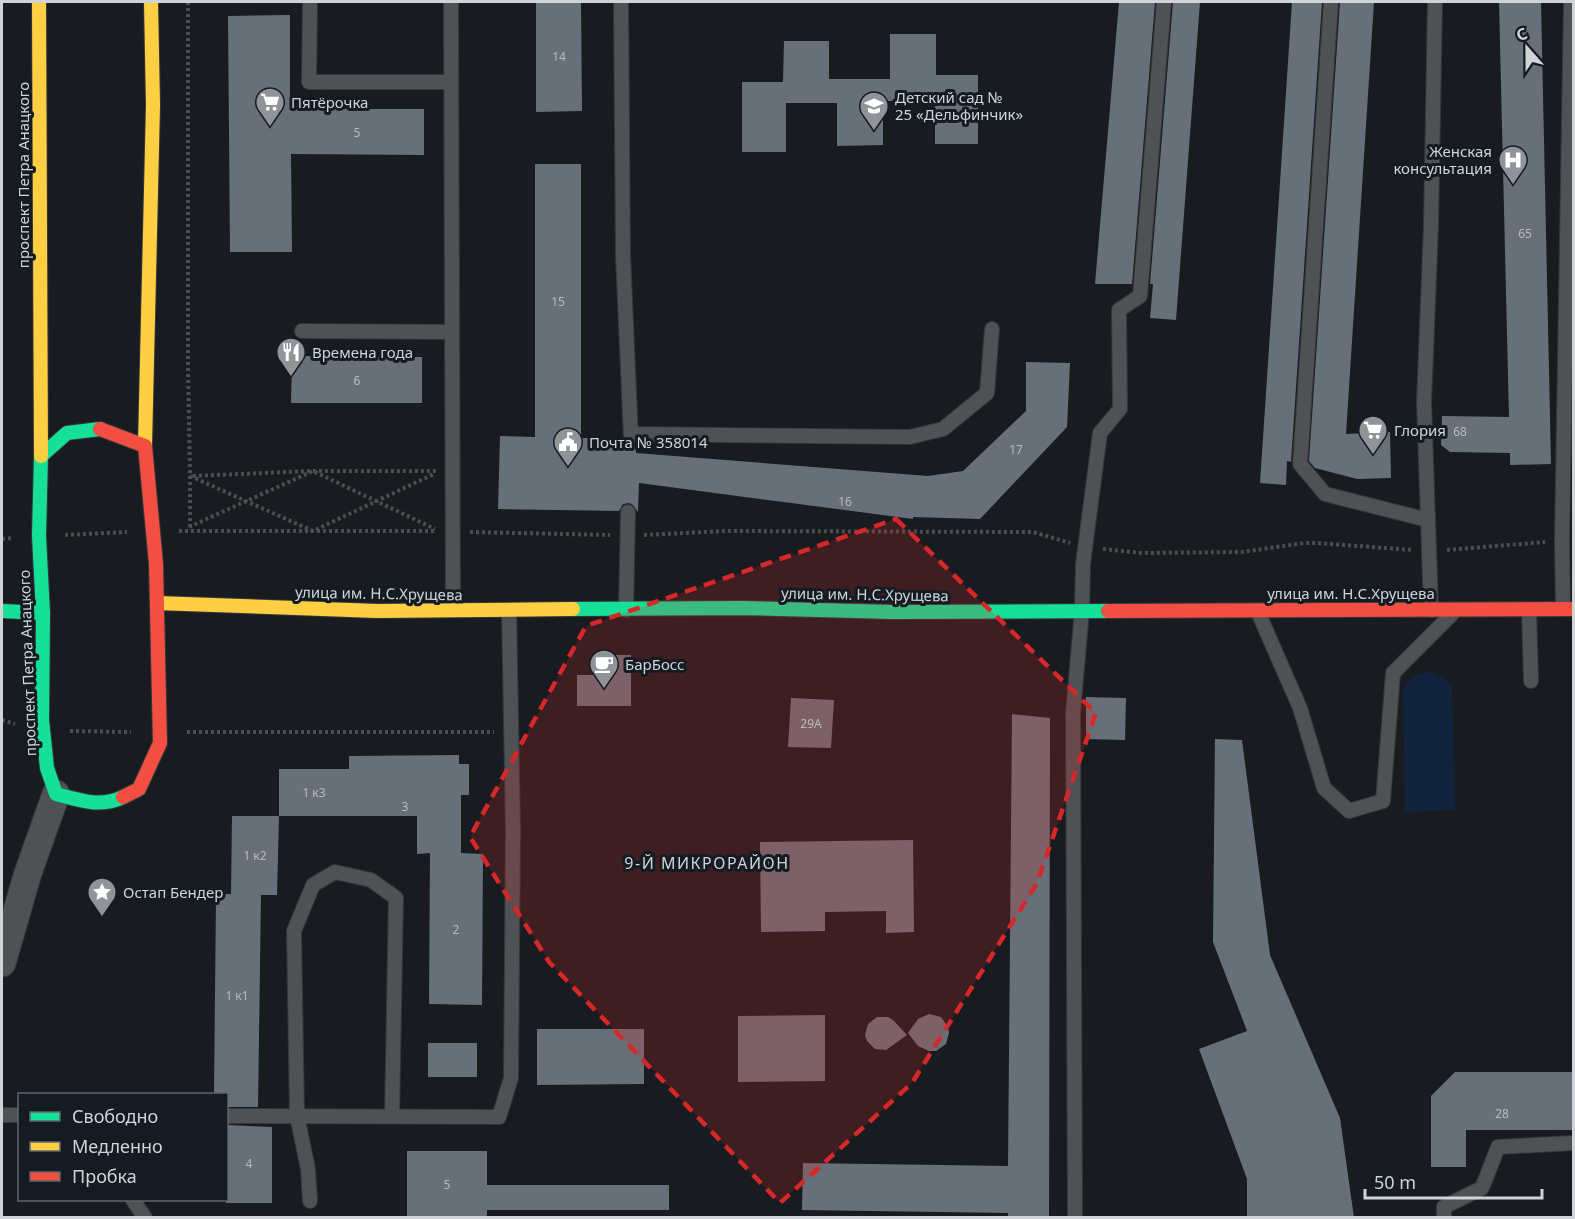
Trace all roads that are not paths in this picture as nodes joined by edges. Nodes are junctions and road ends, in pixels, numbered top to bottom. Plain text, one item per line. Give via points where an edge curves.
1 (39, 2) edge
2 (151, 2) edge
3 (310, 2) edge
4 (452, 2) edge
5 (621, 2) edge
6 (1164, 2) edge
7 (1331, 2) edge
8 (1435, 2) edge
9 (1571, 2) edge
10 (452, 82) junction
11 (992, 328) dead end
12 (302, 331) dead end
13 (452, 332) junction
14 (1570, 419) edge
15 (146, 446) junction
16 (41, 456) junction
17 (628, 512) dead end
18 (1428, 520) junction
19 (157, 603) junction
20 (1568, 609) edge
21 (453, 610) junction
22 (509, 610) junction
23 (626, 610) junction
24 (1082, 610) junction
25 (1257, 610) junction
26 (1431, 610) junction
27 (1455, 610) junction
28 (1528, 610) junction
29 (2, 611) edge
30 (43, 613) junction
31 (1531, 681) dead end
32 (56, 794) junction
33 (27, 876) junction
34 (2, 885) edge
35 (2, 963) edge
36 (2, 1115) edge
37 (18, 1115) edge
38 (228, 1116) edge
39 (297, 1116) junction
40 (392, 1116) junction
41 (1574, 1143) edge
42 (134, 1201) edge
43 (310, 1202) dead end
44 (146, 1218) edge
45 (1075, 1218) edge
46 (1444, 1218) edge

1 - 16 main road, проспект Петра Анацкого
2 - 15 main road via 153,105
3 - 10 lane via 309,82
4 - 10 lane
5 - 11 lane via 623,255 631,437 910,437 943,429 987,393
6 - 24 lane via 1140,296 1119,310 1120,409 1100,432
7 - 18 lane via 1300,464 1325,494
8 - 18 lane via 1424,402
9 - 14 lane
10 - 13 lane
12 - 13 lane
13 - 21 lane
14 - 20 lane via 1562,541
15 - 16 main road via 100,429 67,433
15 - 19 main road
16 - 30 main road, проспект Петра Анацкого via 39,536
17 - 23 lane
18 - 26 lane
19 - 21 main road, улица им. Н.С.Хрущева
19 - 32 main road via 160,743 139,789 115,801 92,803
20 - 28 main road, улица им. Н.С.Хрущева
21 - 22 main road, улица им. Н.С.Хрущева
22 - 23 main road, улица им. Н.С.Хрущева
22 - 40 lane via 513,830 511,1078 499,1117
23 - 24 main road, улица им. Н.С.Хрущева
24 - 25 main road, улица им. Н.С.Хрущева
24 - 45 lane via 1073,712
25 - 26 main road, улица им. Н.С.Хрущева
25 - 27 lane via 1300,708 1324,788 1349,811 1383,801 1393,673
26 - 27 main road, улица им. Н.С.Хрущева
27 - 28 main road, улица им. Н.С.Хрущева
28 - 31 lane
29 - 30 main road
30 - 32 main road, проспект Петра Анацкого via 44,731 47,768
32 - 33 street
33 - 34 street
33 - 35 street
36 - 37 lane
38 - 39 lane
39 - 40 lane
39 - 40 lane via 294,931 313,885 335,872 371,880 396,898
39 - 43 lane
41 - 46 lane via 1498,1147 1482,1188 1444,1208
42 - 44 lane

